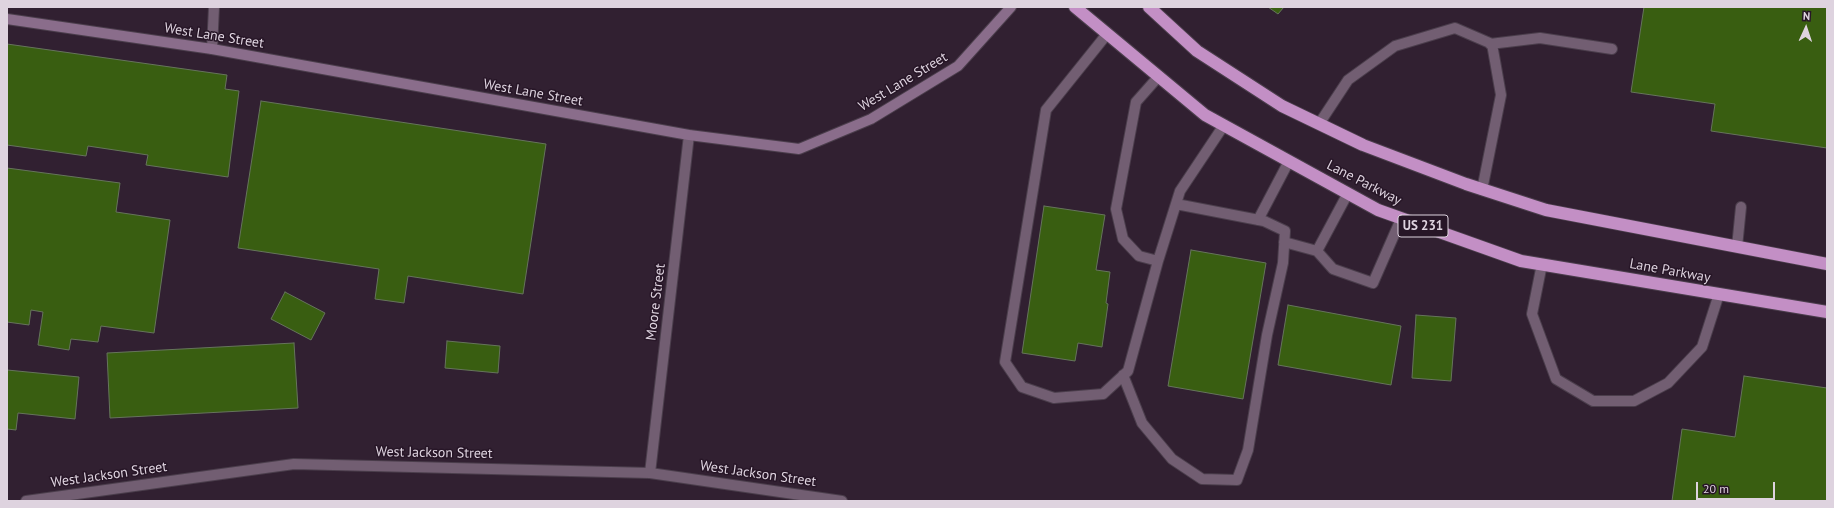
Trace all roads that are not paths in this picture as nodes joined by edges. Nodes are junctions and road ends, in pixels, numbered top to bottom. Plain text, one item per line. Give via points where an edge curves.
1 (214, 7) edge
2 (1011, 7) edge
3 (1075, 7) edge
4 (1149, 7) edge
5 (7, 19) edge
6 (1107, 34) junction
7 (1490, 44) junction
8 (212, 49) junction
9 (1612, 49) dead end
10 (1159, 76) junction
11 (1319, 124) junction
12 (1224, 126) junction
13 (689, 135) junction
14 (1289, 161) junction
15 (1482, 190) junction
16 (1348, 193) junction
17 (1176, 204) junction
18 (1741, 207) dead end
19 (1401, 219) junction
20 (1258, 220) junction
21 (1284, 242) junction
22 (1737, 247) junction
23 (1317, 251) junction
24 (1158, 261) junction
25 (1542, 264) junction
26 (1827, 264) edge
27 (1719, 294) junction
28 (1827, 312) edge
29 (1124, 375) junction
30 (650, 472) junction
31 (26, 501) edge
32 (842, 501) edge

1 - 8 street
2 - 13 street, West Lane Street via 958,66 871,119 799,149
3 - 6 highway, Lane Parkway / US 231
4 - 11 highway via 1197,51 1282,106
5 - 8 street, West Lane Street
6 - 10 highway, Lane Parkway / US 231
6 - 29 street via 1046,110 1005,362 1022,387 1054,398 1103,394
7 - 9 street via 1540,38
7 - 11 street via 1455,28 1395,46 1348,80
7 - 15 street via 1501,95
8 - 13 street, West Lane Street
10 - 12 highway, Lane Parkway / US 231 via 1205,115
10 - 24 street via 1136,102 1116,210 1123,239 1139,256
11 - 15 highway via 1364,145
12 - 14 highway, Lane Parkway / US 231
12 - 17 street via 1180,191
13 - 30 street, Moore Street
14 - 16 highway, Lane Parkway / US 231
14 - 20 street
15 - 22 highway via 1546,210
16 - 19 highway, Lane Parkway / US 231 via 1378,210
16 - 23 street
17 - 20 street
17 - 24 street
18 - 22 street
19 - 23 street via 1373,283 1334,269
19 - 25 highway, Lane Parkway / US 231 via 1521,261
20 - 21 street via 1284,231
21 - 23 street
21 - 29 street via 1248,450 1237,480 1202,479 1172,459 1142,423
22 - 26 highway
24 - 29 street via 1128,371
25 - 27 highway, Lane Parkway / US 231
25 - 27 street via 1532,314 1556,379 1594,401 1634,401 1668,383 1702,347
27 - 28 highway, Lane Parkway / US 231
30 - 31 street, West Jackson Street via 294,464
30 - 32 street, West Jackson Street

